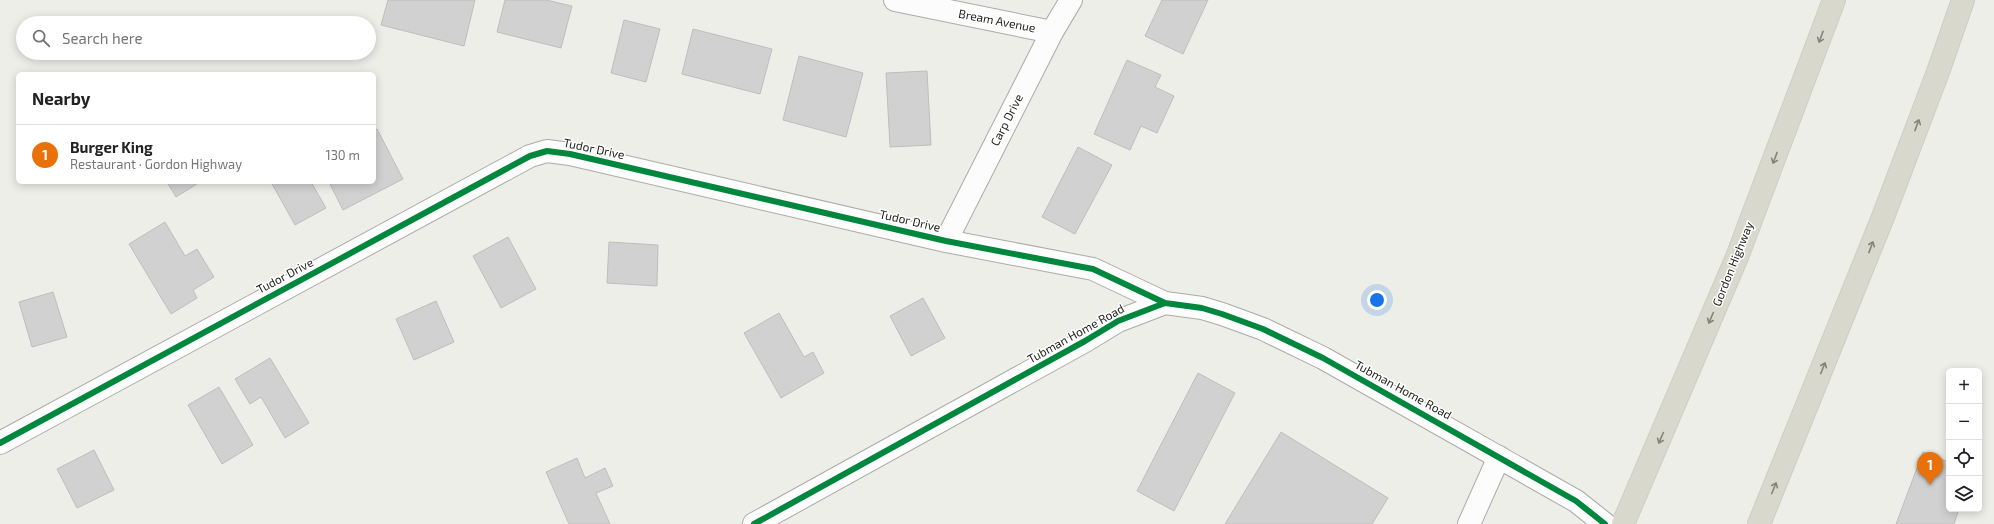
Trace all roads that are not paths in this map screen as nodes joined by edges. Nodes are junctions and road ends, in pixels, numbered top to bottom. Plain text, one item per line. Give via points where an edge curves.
1 (895, 0) edge
2 (1070, 0) edge
3 (1834, 0) edge
4 (1963, 0) edge
5 (1052, 32) junction
6 (946, 241) junction
7 (1165, 303) junction
8 (0, 443) edge
9 (1498, 457) junction
10 (754, 524) edge
11 (1469, 524) edge
12 (1605, 524) edge
13 (1623, 524) edge
14 (1759, 524) edge

1 - 5 street, Bream Avenue
2 - 5 street, Carp Drive
3 -> 13 highway, Gordon Highway via 1737,257
14 -> 4 highway via 1883,217
5 - 6 street, Carp Drive
6 - 7 street, Tudor Drive via 1093,269
6 - 8 street, Tudor Drive via 548,151 530,156
7 - 9 street, Tubman Home Road via 1202,308 1263,329 1323,358
7 - 10 street, Tubman Home Road via 1118,321
9 - 11 street
9 - 12 street, Tubman Home Road via 1576,501

